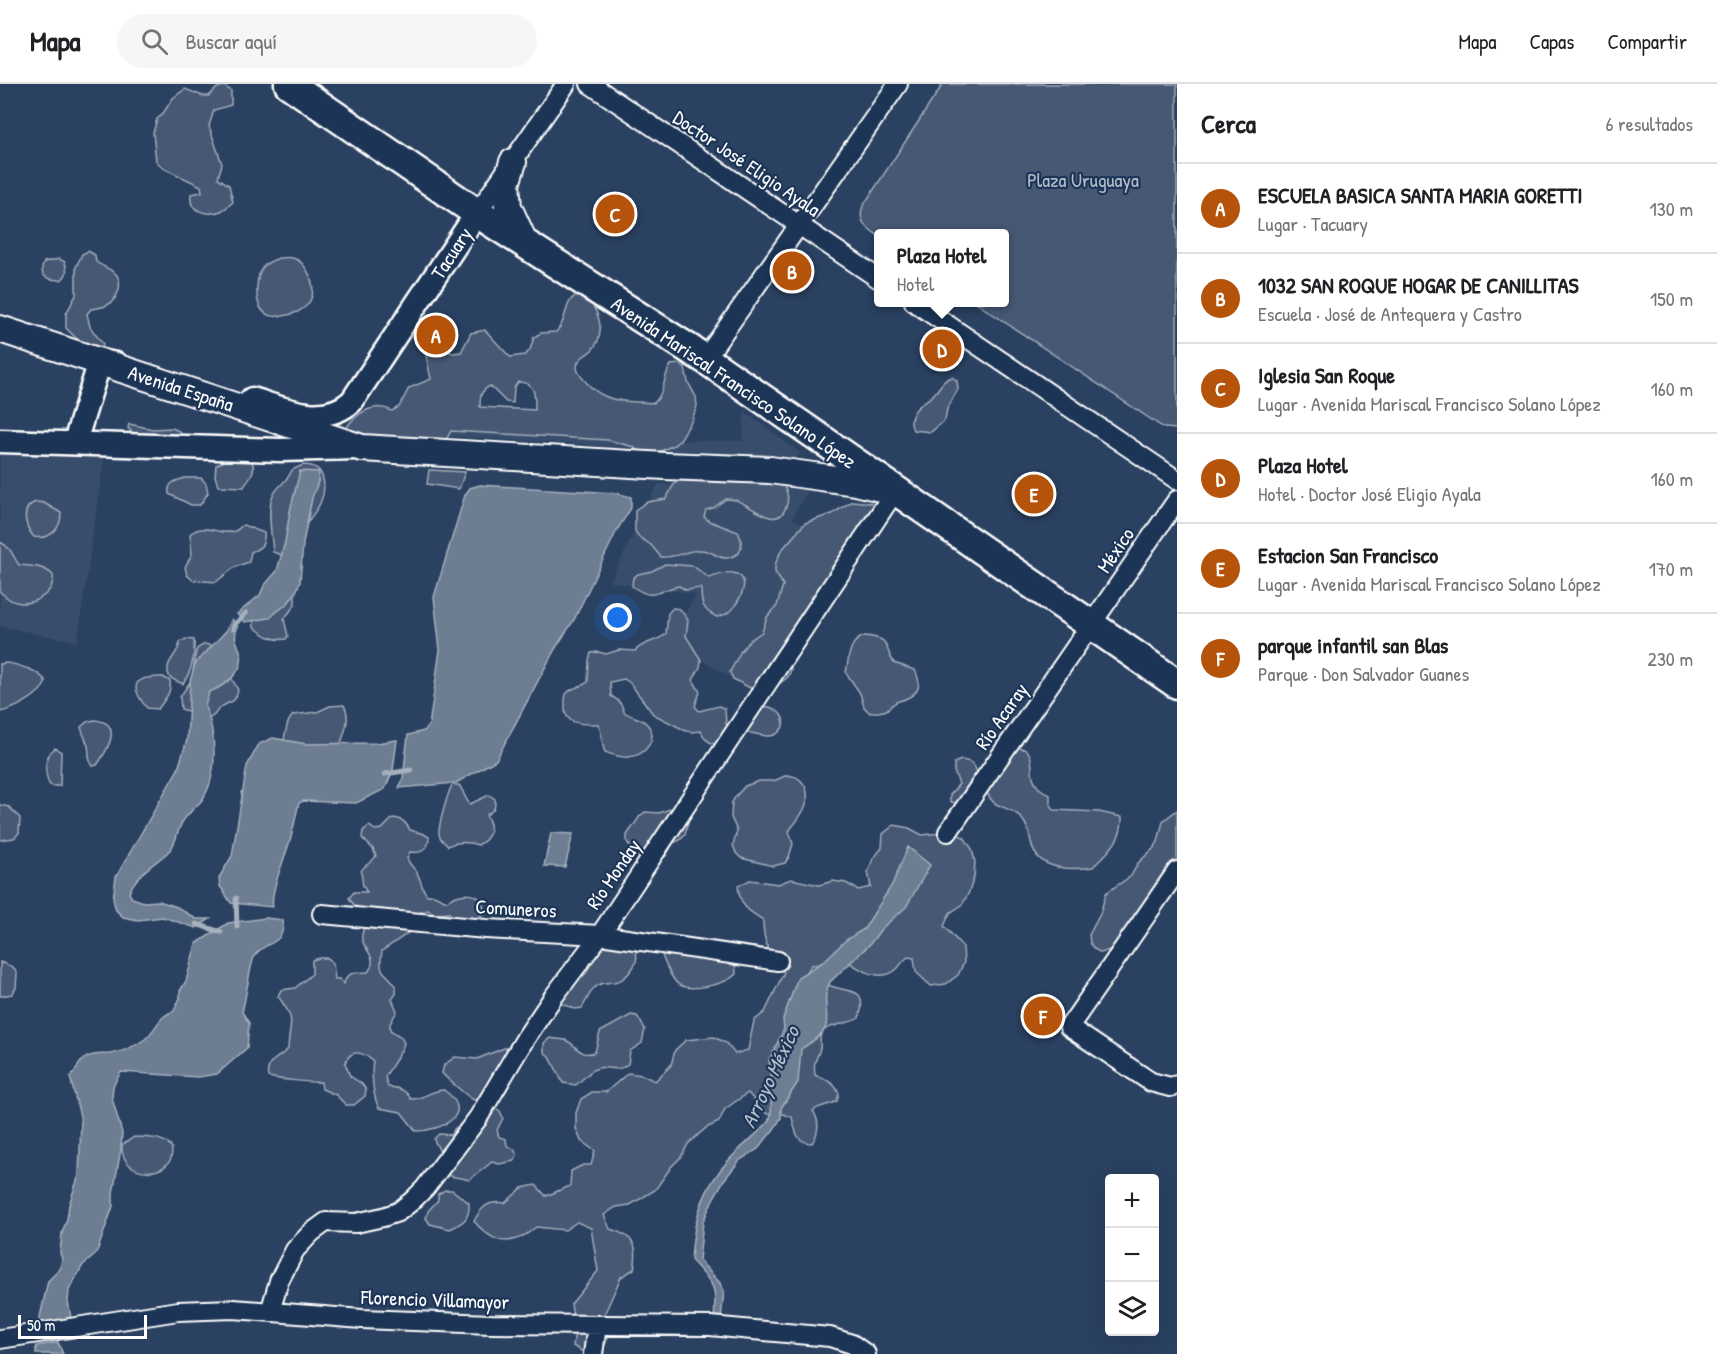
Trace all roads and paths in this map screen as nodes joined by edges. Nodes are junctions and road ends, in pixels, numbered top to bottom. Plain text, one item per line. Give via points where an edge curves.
1 (289, 84) edge
2 (566, 84) edge
3 (590, 84) edge
4 (898, 84) edge
5 (513, 162) junction
6 (477, 213) junction
7 (799, 225) junction
8 (525, 243) junction
9 (874, 276) edge
10 (920, 307) edge
11 (0, 329) edge
12 (705, 359) junction
13 (100, 361) junction
14 (0, 441) edge
15 (75, 442) junction
16 (362, 448) junction
17 (1177, 480) edge
18 (895, 491) junction
19 (1177, 500) edge
20 (1093, 622) junction
21 (1177, 684) edge
22 (948, 832) dead end
23 (1177, 871) edge
24 (322, 914) dead end
25 (600, 935) junction
26 (778, 961) dead end
27 (1177, 1085) edge
28 (270, 1312) junction
29 (597, 1326) junction
30 (0, 1339) edge
31 (593, 1354) edge
32 (866, 1354) edge

1 - 6 highway, Avenida Mariscal Francisco Solano López
2 - 5 street, Tacuary
3 - 7 street, Doctor José Eligio Ayala
4 - 7 street
5 - 6 street, Tacuary
5 - 8 main road via 506,184 508,207
6 - 8 highway, Avenida Mariscal Francisco Solano López
6 - 13 street, Tacuary via 343,410 316,415 296,412 164,372
7 - 9 street, Doctor José Eligio Ayala
7 - 12 street
8 - 12 highway, Avenida Mariscal Francisco Solano López
10 - 17 street
11 - 13 main road, Avenida España
12 - 18 highway, Avenida Mariscal Francisco Solano López
13 - 15 street
13 - 16 main road, Avenida España
14 - 15 street
15 - 16 street via 280,450
16 - 18 main road, Avenida España via 770,470
18 - 20 highway, Avenida Mariscal Francisco Solano López
18 - 25 street, Río Monday
19 - 20 street, México
20 - 21 highway, Avenida Mariscal Francisco Solano López
20 - 22 street, Río Acaray
23 - 27 street via 1069,1027 1151,1082
24 - 25 street, Comuneros
25 - 26 street, Comuneros
25 - 28 street, Río Monday via 525,1039 478,1119 412,1201 398,1212 356,1223 326,1222 311,1233 295,1250 279,1281
28 - 29 street, Florencio Villamayor
28 - 30 street, Florencio Villamayor via 178,1311
29 - 31 street
29 - 32 street, Florencio Villamayor via 716,1327 830,1337 852,1344

